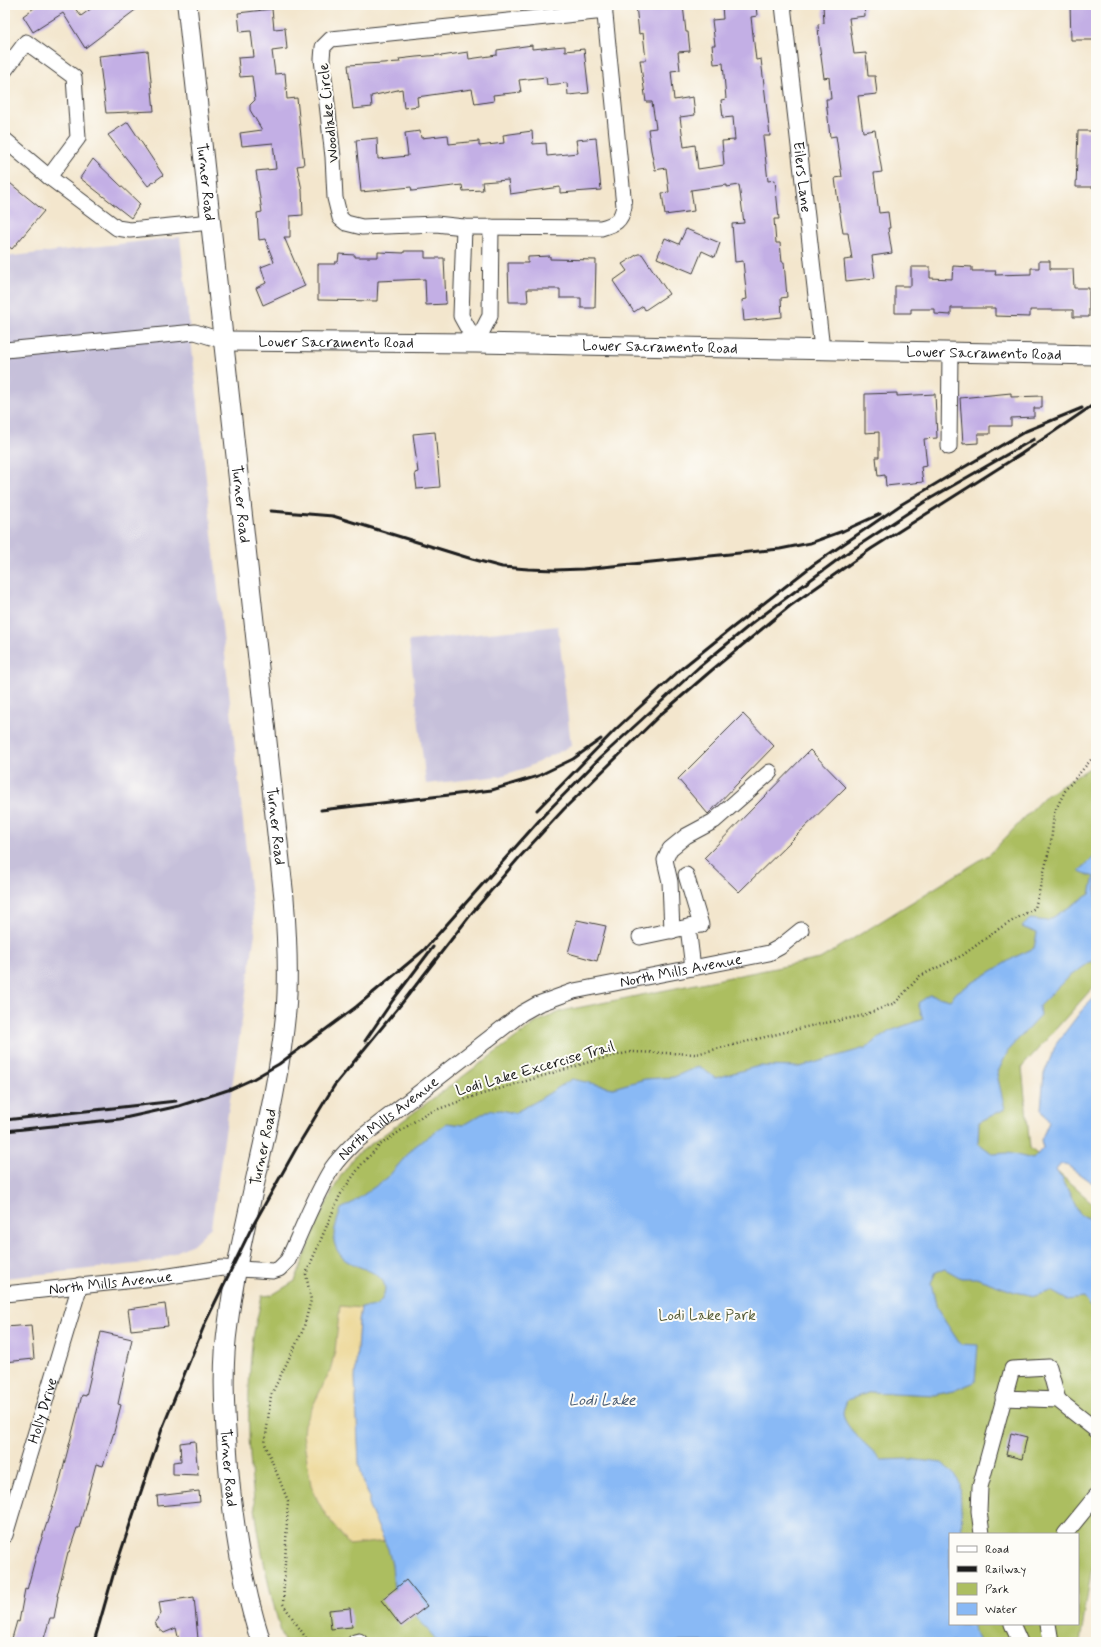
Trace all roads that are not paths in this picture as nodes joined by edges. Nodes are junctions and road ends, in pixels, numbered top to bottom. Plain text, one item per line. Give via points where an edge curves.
1 (187, 5) edge
2 (783, 5) edge
3 (604, 8) edge
4 (5, 70) edge
5 (5, 140) edge
6 (49, 177) junction
7 (211, 222) junction
8 (464, 227) junction
9 (491, 227) junction
10 (224, 341) junction
11 (476, 344) junction
12 (822, 349) junction
13 (5, 350) edge
14 (950, 352) junction
15 (1096, 355) edge
16 (949, 447) dead end
17 (770, 772) dead end
18 (686, 875) dead end
19 (688, 928) junction
20 (801, 930) dead end
21 (672, 931) junction
22 (640, 937) dead end
23 (693, 968) junction
24 (238, 1268) junction
25 (80, 1285) junction
26 (5, 1294) edge
27 (1003, 1398) junction
28 (1058, 1400) junction
29 (1096, 1430) edge
30 (1096, 1496) edge
31 (6, 1526) edge
32 (982, 1533) edge
33 (1066, 1533) edge
34 (1012, 1625) edge
35 (1048, 1625) edge
36 (261, 1642) edge
37 (355, 1642) edge
38 (360, 1642) edge
39 (1020, 1642) edge
40 (1051, 1642) edge

1 - 7 main road, Turner Road
2 - 12 street, Eilers Lane
3 - 8 street, Woodlake Circle via 331,39 323,47 335,198 340,218 346,223 362,227 436,224
3 - 9 street, Woodlake Circle via 624,206 622,216 614,224 601,228
4 - 6 street via 26,42 74,77 78,138
5 - 6 street
6 - 7 street via 111,225 123,230
7 - 10 main road, Turner Road
8 - 9 street, Woodlake Circle
8 - 11 street via 461,316
9 - 11 street via 490,316
10 - 11 main road, Lower Sacramento Road
10 - 13 street via 195,332
10 - 24 main road, Turner Road via 283,890 288,967 285,1018 276,1085
11 - 12 main road, Lower Sacramento Road
12 - 14 main road, Lower Sacramento Road
14 - 15 main road, Lower Sacramento Road
14 - 16 street
17 - 21 street via 714,821 686,836 670,849 665,860 670,882
18 - 19 street via 701,925
19 - 21 street
19 - 23 street
20 - 23 street, North Mills Avenue via 769,953
21 - 22 street
23 - 24 street, North Mills Avenue via 574,991 538,1004 522,1013 343,1154 332,1168 284,1266 273,1270
24 - 25 street, North Mills Avenue via 207,1269
24 - 36 main road, Turner Road via 225,1351 224,1407 233,1522 242,1571
25 - 26 street, North Mills Avenue
25 - 31 street, Holly Drive
27 - 28 street
27 - 28 street via 1012,1369 1049,1367
27 - 32 street via 980,1486
28 - 29 street
30 - 33 street
34 - 39 street
35 - 40 street
37 - 38 street

